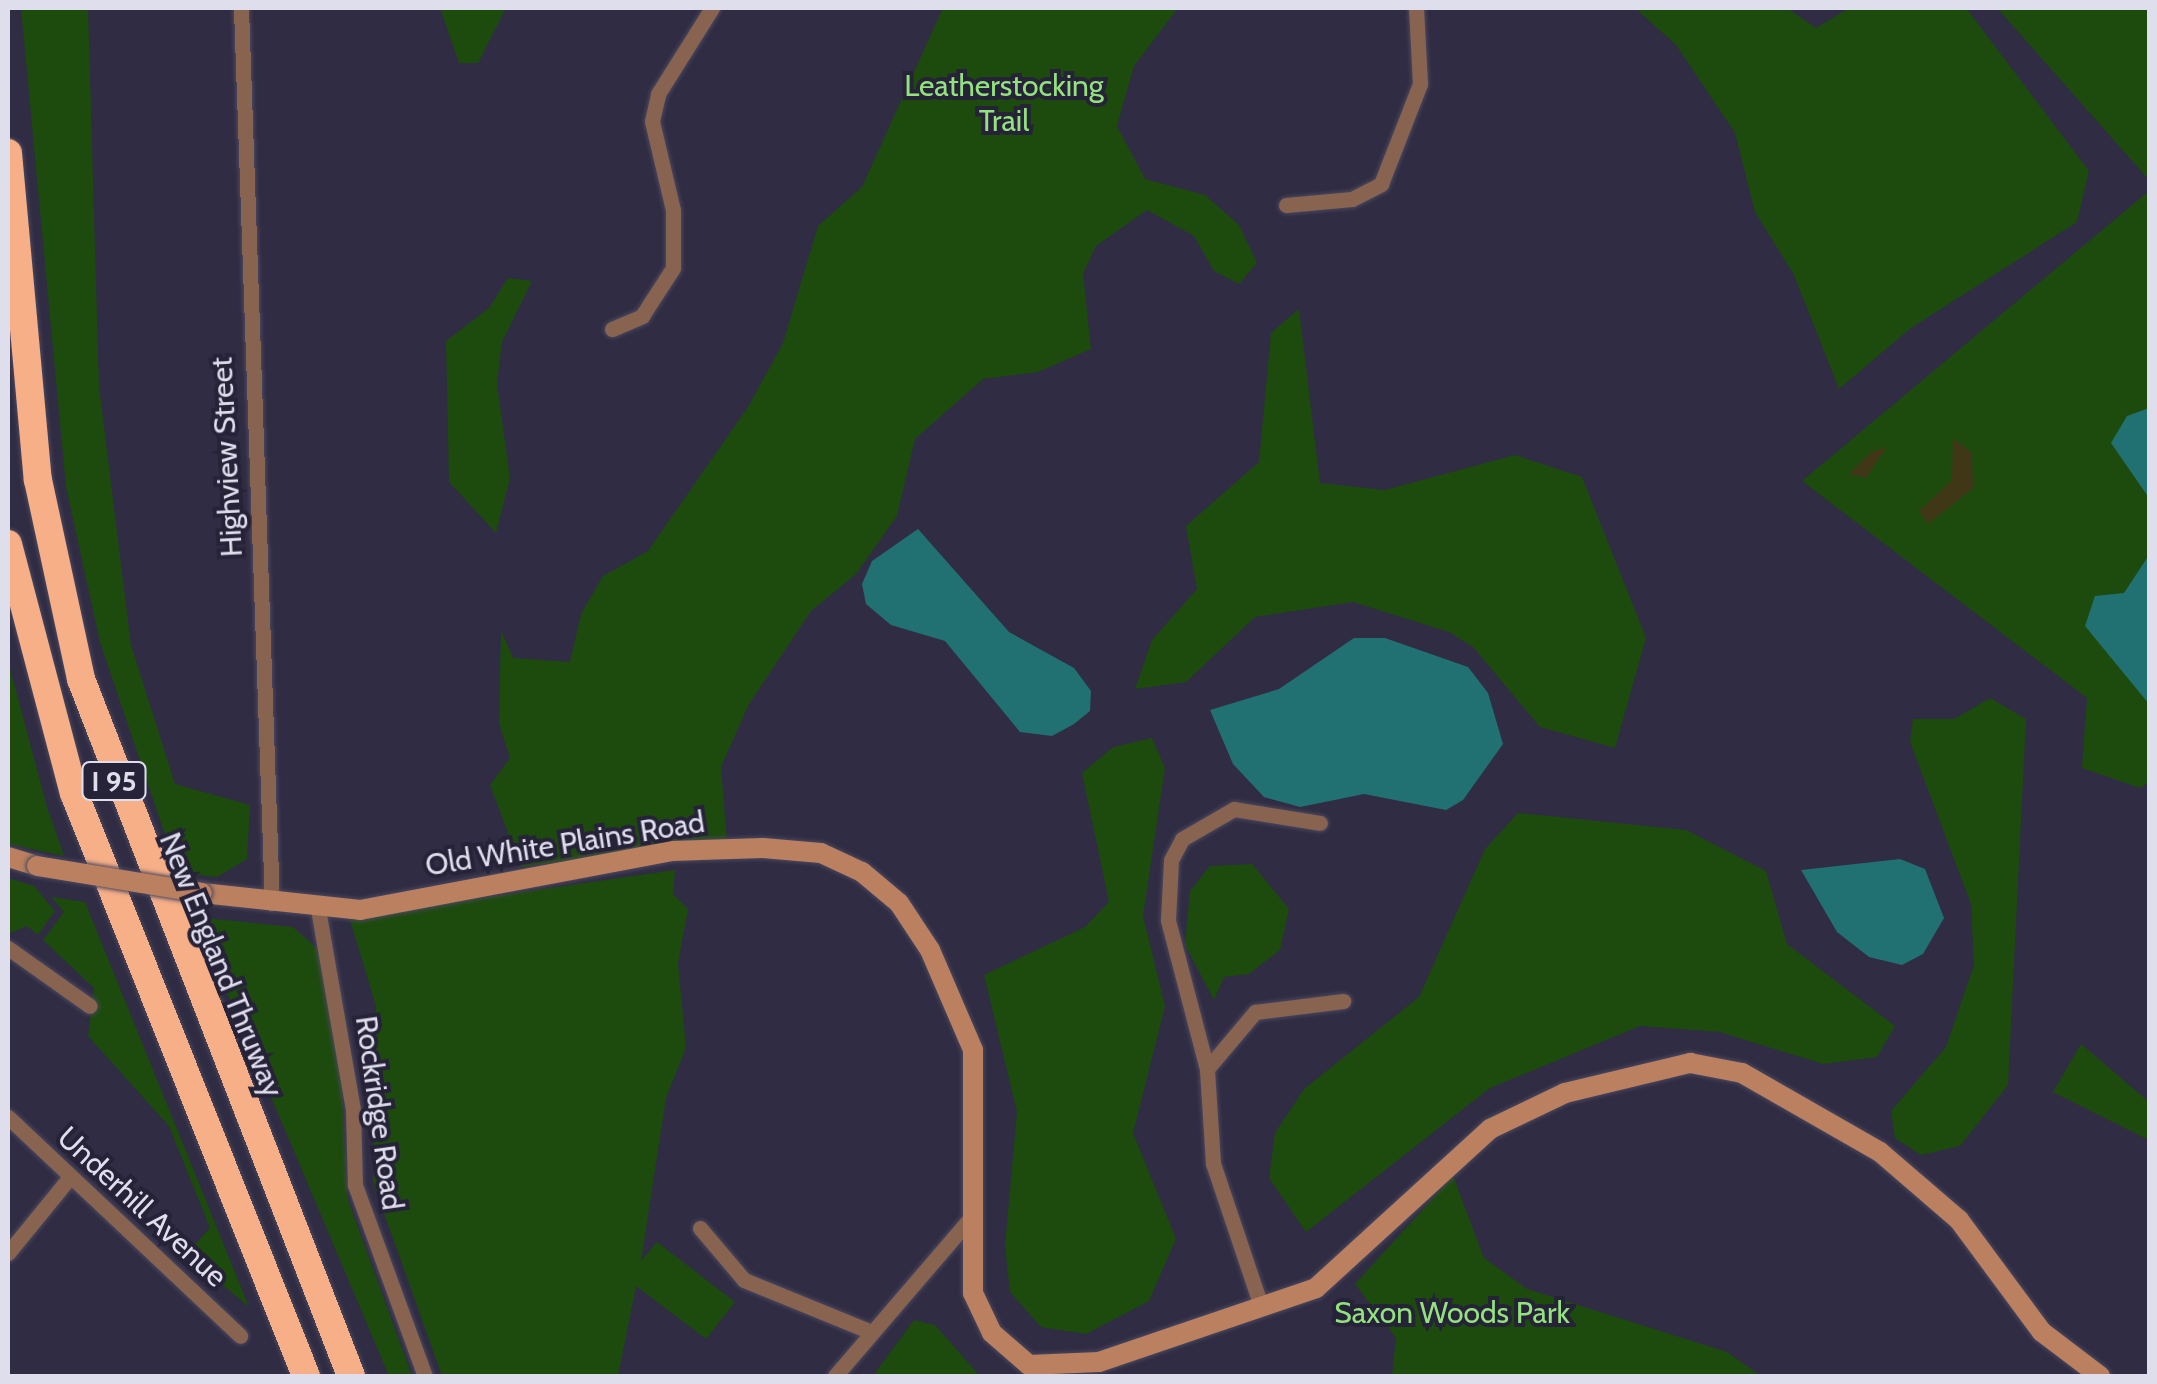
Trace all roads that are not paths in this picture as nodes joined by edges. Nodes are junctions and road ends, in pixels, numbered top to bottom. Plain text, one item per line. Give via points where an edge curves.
1 (241, 8) edge
2 (712, 8) edge
3 (1416, 8) edge
4 (8, 152) edge
5 (1286, 206) dead end
6 (612, 329) dead end
7 (8, 544) edge
8 (1320, 823) dead end
9 (8, 857) edge
10 (272, 903) junction
11 (318, 909) junction
12 (8, 948) edge
13 (1343, 1002) dead end
14 (90, 1006) dead end
15 (1206, 1069) junction
16 (8, 1116) edge
17 (70, 1178) junction
18 (972, 1216) junction
19 (700, 1228) dead end
20 (8, 1253) edge
21 (1262, 1306) junction
22 (869, 1331) junction
23 (240, 1336) dead end
24 (306, 1376) edge
25 (351, 1376) edge
26 (425, 1376) edge
27 (835, 1376) edge
28 (2100, 1376) edge

1 - 10 street, Highview Street
2 - 6 street via 658,94 652,121 674,210 673,268 642,316
3 - 5 street via 1420,84 1381,184 1352,199
4 - 25 highway, New England Thruway / I 95 via 38,480 81,679 139,848
7 - 24 highway, I 95 via 74,793
8 - 15 street via 1234,809 1182,839 1171,860 1168,920
9 - 10 street, Old White Plains Road, bridge
10 - 11 street, Old White Plains Road
11 - 18 street, Old White Plains Road via 360,910 672,851 763,848 848,866 899,902 952,988 977,1089
11 - 26 street, Rockridge Road via 353,1110 356,1185
12 - 14 street
13 - 15 street via 1256,1012
15 - 21 street via 1212,1163
16 - 17 street, Underhill Avenue
17 - 20 street
17 - 23 street, Underhill Avenue
18 - 21 street, Old White Plains Road via 973,1293 992,1333 1029,1365 1100,1362
18 - 22 street
19 - 22 street via 744,1280
21 - 28 street, Old White Plains Road via 1336,1275 1423,1183 1490,1129 1564,1093 1690,1063 1742,1073 1880,1152 1959,1220 2042,1332
22 - 27 street

